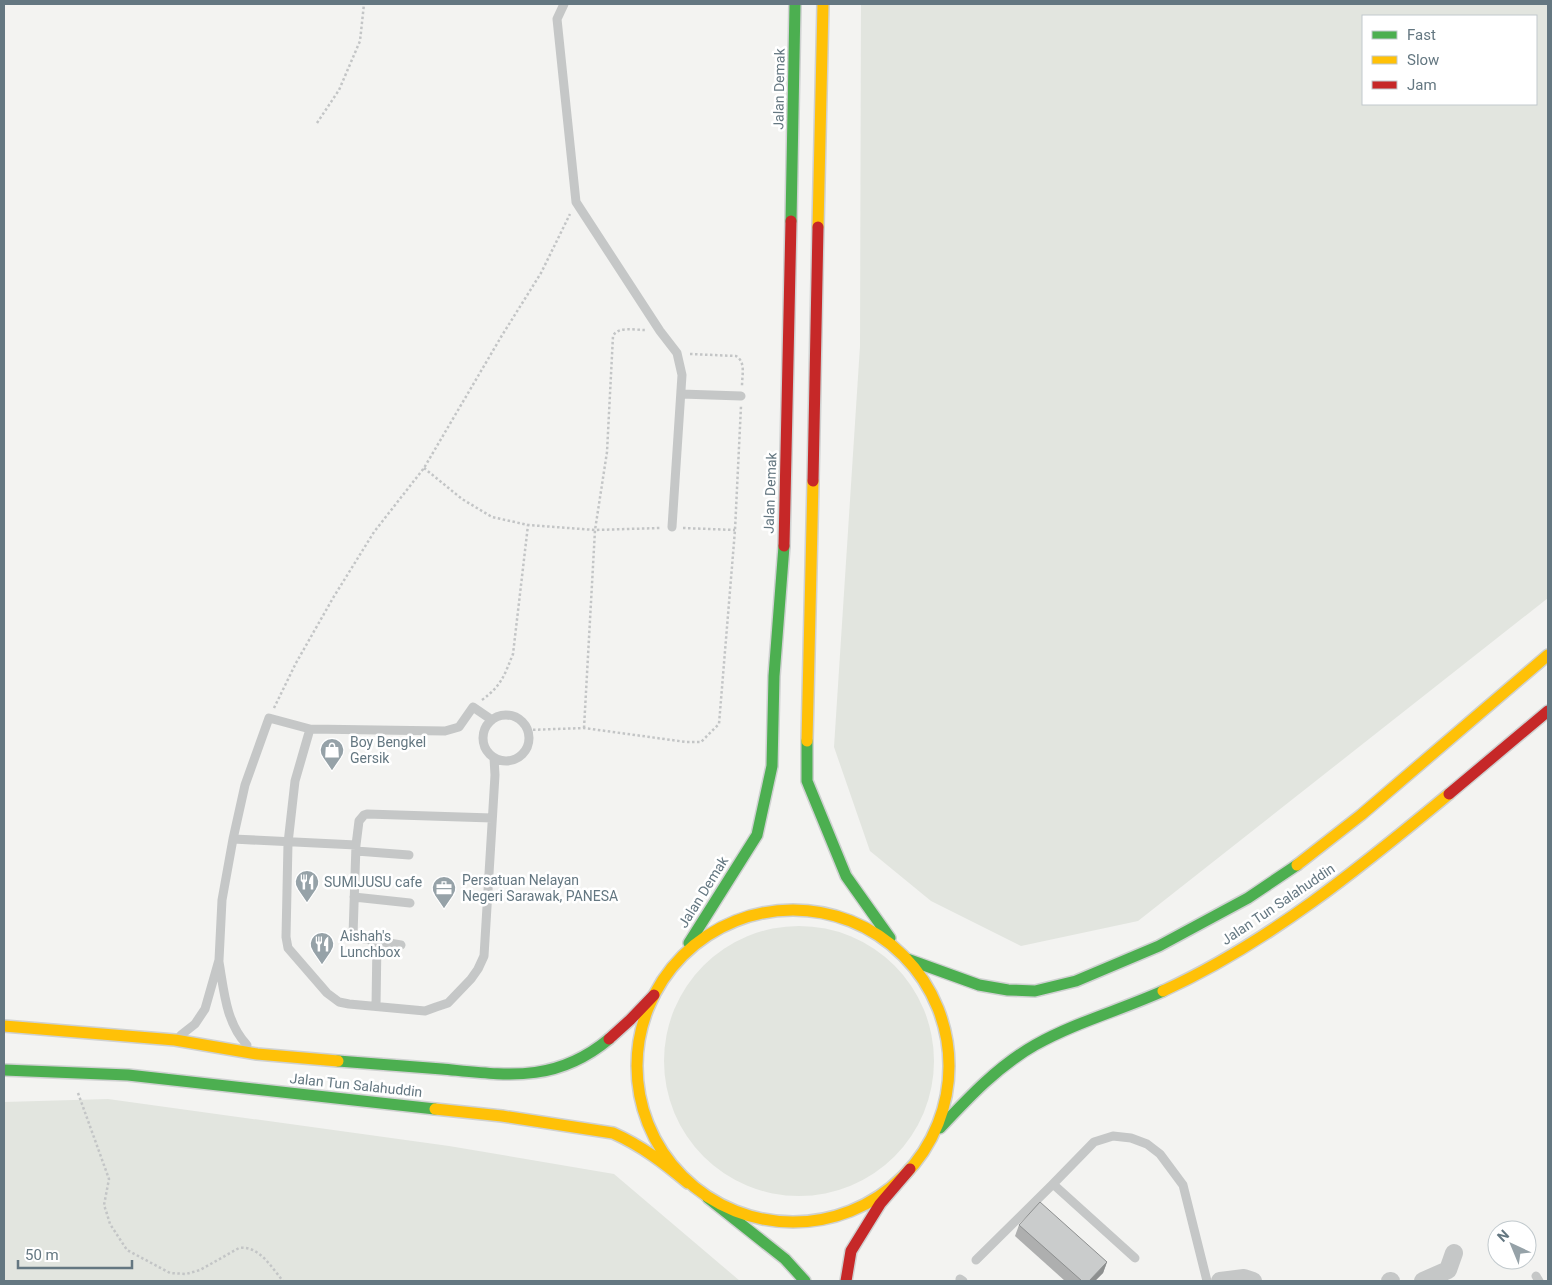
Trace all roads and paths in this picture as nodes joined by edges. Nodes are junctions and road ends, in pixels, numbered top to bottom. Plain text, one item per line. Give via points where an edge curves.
1 (364, 4) edge
2 (564, 4) edge
3 (795, 4) edge
4 (823, 4) edge
5 (317, 123) dead end
6 (576, 202) junction
7 (660, 331) junction
8 (677, 353) junction
9 (681, 394) junction
10 (741, 396) junction
11 (424, 468) junction
12 (528, 525) junction
13 (672, 527) junction
14 (595, 530) junction
15 (735, 530) junction
16 (1548, 655) edge
17 (473, 707) junction
18 (1548, 711) edge
19 (269, 718) junction
20 (492, 720) junction
21 (584, 728) junction
22 (310, 729) junction
23 (528, 730) junction
24 (494, 758) junction
25 (492, 818) junction
26 (233, 839) junction
27 (288, 843) junction
28 (356, 848) junction
29 (409, 855) dead end
30 (354, 897) junction
31 (410, 903) dead end
32 (378, 941) junction
33 (401, 946) dead end
34 (903, 955) junction
35 (679, 959) junction
36 (219, 960) junction
37 (654, 995) junction
38 (376, 1006) junction
39 (4, 1026) edge
40 (175, 1040) junction
41 (257, 1054) junction
42 (4, 1070) edge
43 (70, 1073) junction
44 (932, 1137) junction
45 (910, 1169) junction
46 (688, 1183) junction
47 (1053, 1184) junction
48 (708, 1198) junction
49 (1454, 1253) dead end
50 (1135, 1258) dead end
51 (976, 1260) dead end
52 (283, 1281) edge
53 (805, 1281) edge
54 (846, 1281) edge
55 (1207, 1281) edge
56 (1220, 1281) edge
57 (1253, 1281) edge
58 (1423, 1281) edge

1 - 5 path via 360,41 338,90
2 - 6 lane via 557,19
3 - 35 main road, Jalan Demak via 787,435 772,766 757,835
4 - 34 main road via 807,781 846,876
6 - 7 lane
6 - 11 path via 541,273
7 - 8 lane
7 - 14 path via 621,329 613,336 607,452
8 - 9 lane via 682,376
8 - 10 path via 740,358 743,363
9 - 10 lane
9 - 13 lane
10 - 15 path
11 - 12 path via 462,499 492,517
11 - 19 path via 374,532 333,598
12 - 14 path
12 - 17 path via 513,654 497,689
13 - 14 path
13 - 15 path
14 - 21 path
15 - 21 path via 719,724 701,742
16 - 34 main road, Jalan Tun Salahuddin via 1300,863 1248,898 1159,946 1076,981 1034,991 980,985
17 - 20 lane
17 - 22 lane via 459,727 445,731
18 - 44 main road, Jalan Tun Salahuddin via 1398,836 1283,923 1226,958 1157,994 1049,1037 1026,1050 983,1083
19 - 22 lane
19 - 26 lane via 245,785
20 - 23 lane via 498,716 512,716
20 - 24 lane via 483,740
21 - 23 path
22 - 27 lane via 295,781
23 - 24 lane via 524,753 510,760
24 - 25 lane
25 - 28 lane via 367,814 360,821
25 - 38 lane via 484,956 478,969 448,1003 425,1011
26 - 27 lane
26 - 36 lane via 222,900
27 - 28 lane
27 - 38 lane via 288,948 326,993 339,1002
28 - 29 lane
28 - 30 lane
30 - 31 lane
30 - 32 lane via 353,935
32 - 33 lane
32 - 38 lane
34 - 35 main road via 877,934 854,922 828,913 788,910 760,913 734,921 710,934
34 - 44 main road via 922,977 934,998 948,1044 947,1092
35 - 37 main road
36 - 40 lane via 205,1009 195,1024
36 - 41 lane via 233,1027
37 - 41 main road, Jalan Tun Salahuddin via 602,1046 571,1063 545,1071 510,1075
37 - 46 main road via 638,1044 636,1070 639,1095 656,1144
39 - 40 main road, Jalan Tun Salahuddin
40 - 41 main road, Jalan Tun Salahuddin
42 - 43 main road, Jalan Tun Salahuddin
43 - 46 main road, Jalan Tun Salahuddin via 138,1076 594,1129 613,1133 651,1153
43 - 52 path via 109,1179 104,1205 110,1224 127,1250 170,1273 186,1274 245,1247 262,1256
44 - 45 main road
45 - 48 main road via 866,1203 814,1221 765,1220 736,1212
45 - 54 main road via 880,1204 851,1251
46 - 48 main road
47 - 50 lane
47 - 51 lane
47 - 55 lane via 1094,1142 1113,1136 1147,1144 1160,1154 1183,1185
48 - 53 main road via 773,1248
49 - 58 street via 1448,1270
56 - 57 street via 1244,1278

